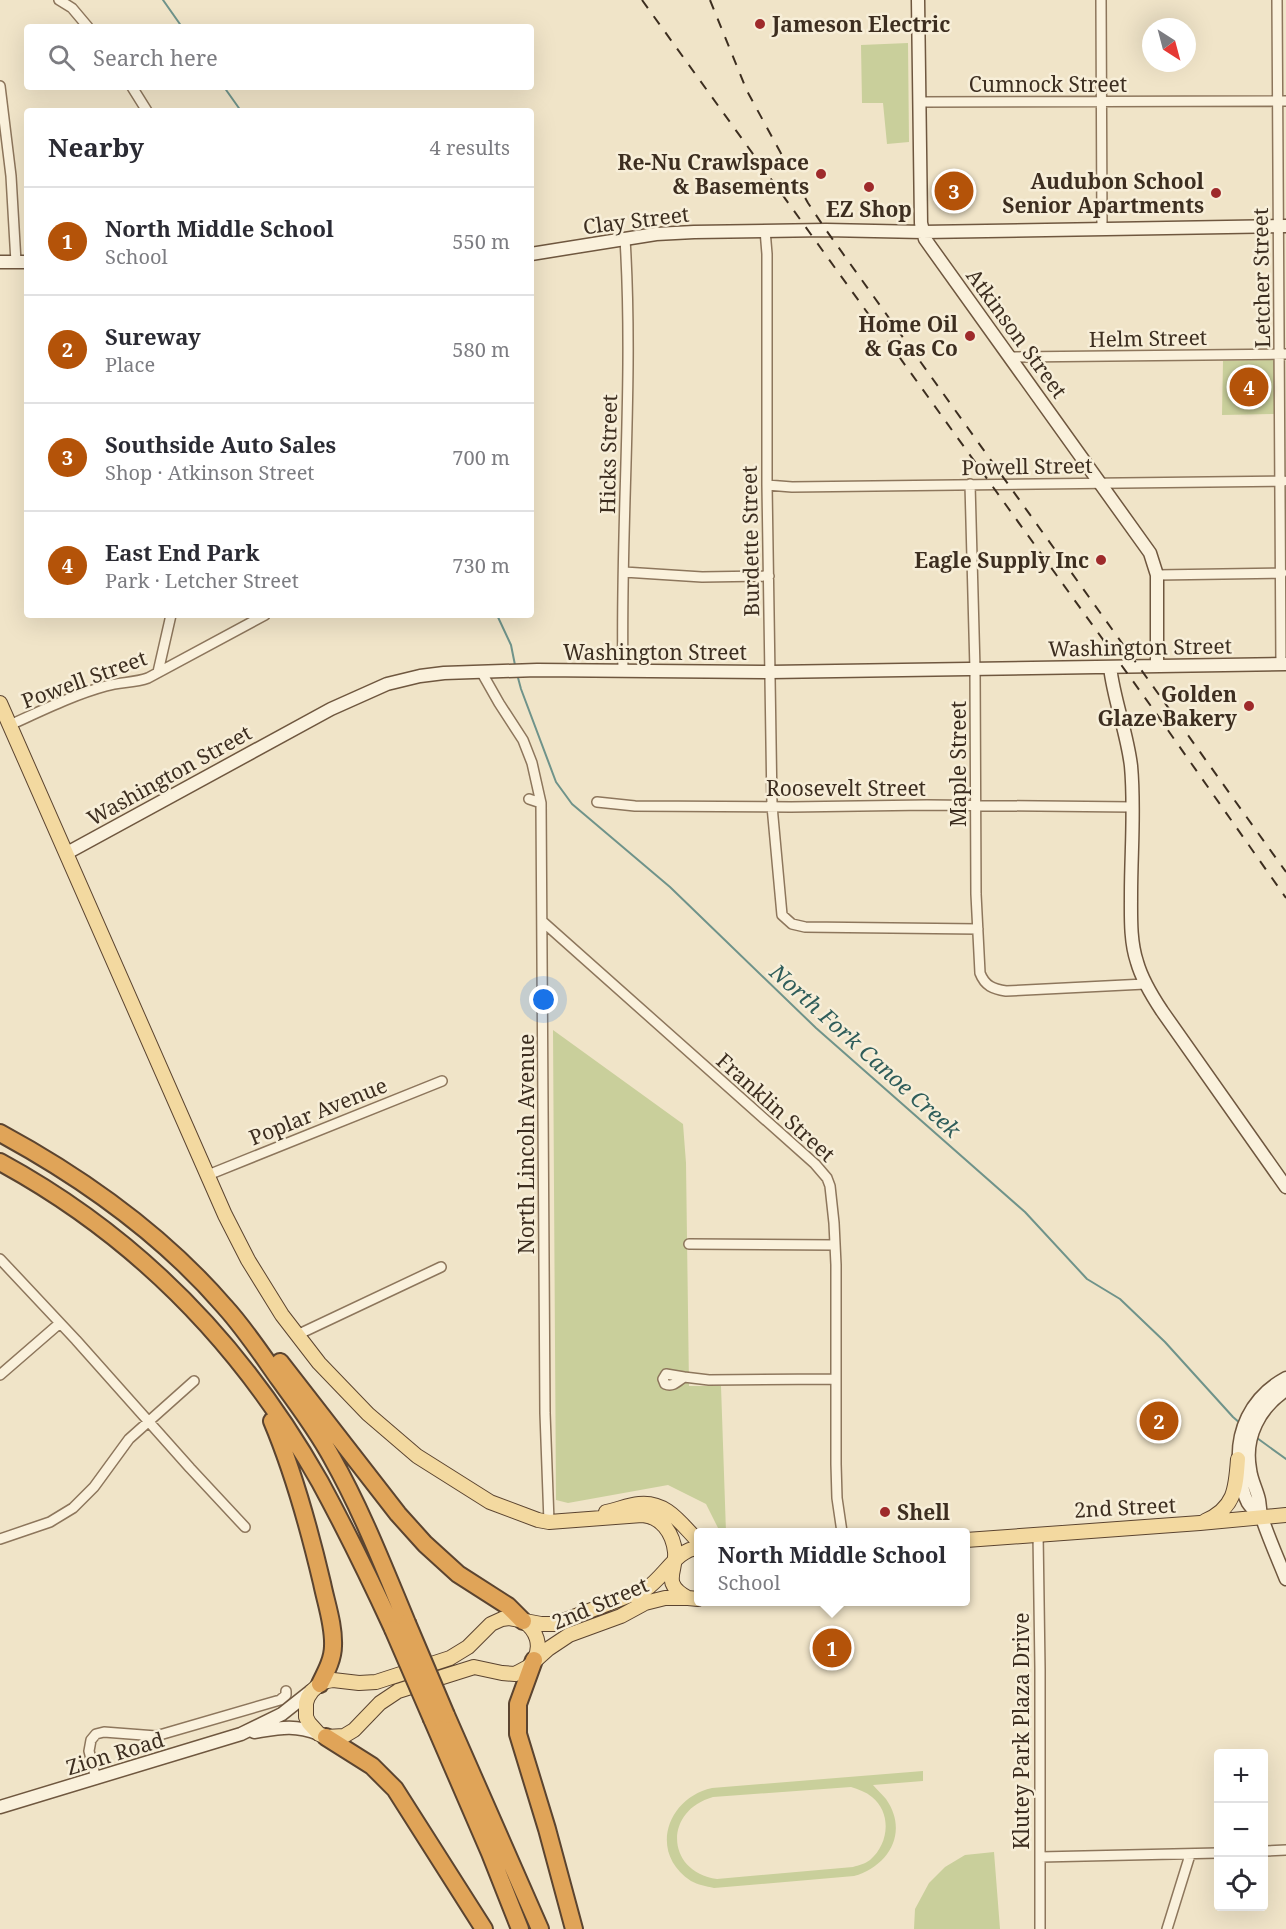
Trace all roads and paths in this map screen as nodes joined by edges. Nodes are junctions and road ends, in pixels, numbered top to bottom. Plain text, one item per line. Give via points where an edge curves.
1 (59, 0) edge
2 (918, 0) edge
3 (1101, 0) edge
4 (1277, 0) edge
5 (85, 24) edge
6 (0, 86) edge
7 (134, 90) edge
8 (1281, 101) edge
9 (919, 102) junction
10 (1101, 102) junction
11 (145, 108) edge
12 (1282, 226) edge
13 (765, 230) junction
14 (1102, 230) junction
15 (923, 232) junction
16 (625, 239) junction
17 (534, 254) edge
18 (0, 262) edge
19 (21, 262) edge
20 (1283, 354) edge
21 (1010, 357) junction
22 (1283, 481) edge
23 (1101, 483) junction
24 (970, 484) junction
25 (767, 485) junction
26 (624, 572) junction
27 (1282, 573) junction
28 (1157, 575) junction
29 (769, 576) junction
30 (170, 618) edge
31 (259, 618) edge
32 (1284, 664) edge
33 (1157, 666) junction
34 (1110, 667) junction
35 (975, 669) junction
36 (623, 670) junction
37 (158, 672) junction
38 (770, 672) junction
39 (482, 673) junction
40 (0, 703) edge
41 (10, 725) junction
42 (529, 799) dead end
43 (597, 802) dead end
44 (541, 803) junction
45 (976, 805) junction
46 (772, 806) junction
47 (1132, 807) junction
48 (67, 853) junction
49 (542, 921) junction
50 (978, 929) junction
51 (1145, 984) junction
52 (442, 1081) dead end
53 (0, 1133) edge
54 (0, 1162) edge
55 (208, 1175) junction
56 (1286, 1187) edge
57 (689, 1244) dead end
58 (835, 1245) junction
59 (0, 1260) edge
60 (441, 1267) dead end
61 (202, 1282) junction
62 (60, 1323) junction
63 (297, 1335) junction
64 (239, 1363) junction
65 (0, 1375) edge
66 (684, 1377) dead end
67 (1286, 1378) edge
68 (835, 1379) junction
69 (194, 1381) dead end
70 (1286, 1390) edge
71 (1257, 1410) junction
72 (147, 1421) junction
73 (1241, 1454) junction
74 (1286, 1515) edge
75 (1261, 1517) junction
76 (578, 1519) junction
77 (549, 1522) junction
78 (1200, 1523) junction
79 (245, 1527) dead end
80 (841, 1528) edge
81 (1038, 1533) junction
82 (694, 1536) edge
83 (0, 1539) edge
84 (970, 1540) edge
85 (694, 1548) edge
86 (675, 1560) junction
87 (1286, 1579) edge
88 (693, 1598) edge
89 (523, 1621) junction
90 (400, 1626) junction
91 (534, 1660) junction
92 (316, 1687) junction
93 (286, 1691) dead end
94 (439, 1717) junction
95 (241, 1734) junction
96 (322, 1735) junction
97 (96, 1779) junction
98 (0, 1807) edge
99 (1286, 1850) edge
100 (1268, 1851) edge
101 (1214, 1853) edge
102 (1190, 1855) junction
103 (1040, 1857) junction
104 (484, 1929) edge
105 (520, 1929) edge
106 (540, 1929) edge
107 (573, 1929) edge
108 (1040, 1929) edge
109 (1167, 1929) edge

1 - 5 street
2 - 9 street, Atkinson Street
3 - 10 street
4 - 8 street, Letcher Street
6 - 19 street
7 - 11 street
8 - 10 street, Cumnock Street
8 - 12 street, Letcher Street
9 - 10 street, Cumnock Street
9 - 15 street, Atkinson Street
10 - 14 street
12 - 14 street, Clay Street
12 - 20 street, Letcher Street
13 - 15 street, Clay Street
13 - 16 street, Clay Street
13 - 25 street, Burdette Street
14 - 15 street, Clay Street
15 - 21 street, Atkinson Street
16 - 17 street, Clay Street
16 - 26 street, Hicks Street via 628,361
18 - 19 street
20 - 21 street, Helm Street
20 - 22 street, Letcher Street
21 - 23 street, Atkinson Street
22 - 23 street, Powell Street
22 - 27 street, Letcher Street
23 - 24 street, Powell Street
23 - 28 street, Atkinson Street via 1150,553
24 - 25 street, Powell Street
24 - 35 street, Maple Street
25 - 29 street, Burdette Street
26 - 29 street
26 - 36 street, Hicks Street
27 - 28 street
27 - 32 street, Letcher Street
28 - 33 street, Atkinson Street
29 - 38 street, Burdette Street
30 - 37 street
31 - 37 street, Powell Street
32 - 33 street, Washington Street
33 - 34 street, Washington Street
34 - 35 street, Washington Street
34 - 47 street via 1131,764
35 - 38 street, Washington Street
35 - 45 street, Maple Street
36 - 38 street, Washington Street
36 - 39 street, Washington Street
37 - 41 street, Powell Street via 141,681 88,692
38 - 46 street, Burdette Street
39 - 44 street, North Lincoln Avenue via 523,740
39 - 48 street, Washington Street via 444,673 387,684 311,720
40 - 41 main road
41 - 48 main road
42 - 44 street
43 - 46 street, Roosevelt Street via 635,806
44 - 49 street, North Lincoln Avenue
45 - 46 street, Roosevelt Street
45 - 47 street, Roosevelt Street
45 - 50 street, Maple Street
46 - 50 street, Burdette Street via 782,915 792,924
47 - 51 street via 1132,937
48 - 55 main road
49 - 58 street, Franklin Street via 822,1171 832,1195
49 - 77 street, North Lincoln Avenue
50 - 51 street, Maple Street via 980,973 987,985 996,990
51 - 56 street
52 - 55 street, Poplar Avenue
53 - 61 highway via 86,1185 163,1244
54 - 64 highway via 76,1208 139,1257 191,1307
55 - 63 main road via 248,1260
57 - 58 street
58 - 68 street, Franklin Street
59 - 62 street
60 - 63 street
61 - 89 highway via 278,1359 424,1544
61 - 90 highway via 244,1329 333,1458 360,1513
62 - 65 street
62 - 72 street
63 - 77 main road via 351,1397 417,1456 490,1502
64 - 90 highway via 291,1435
64 - 92 highway via 278,1434 316,1559 333,1646 331,1660
66 - 68 street
67 - 71 street via 1269,1389
68 - 80 street, Franklin Street via 837,1498
69 - 72 street
70 - 71 street
71 - 73 street via 1251,1438
72 - 79 street
72 - 83 street via 73,1508
73 - 75 street via 1243,1488 1249,1504
73 - 78 main road via 1232,1498 1220,1513
74 - 75 main road, 2nd Street
75 - 78 main road, 2nd Street
75 - 87 street
76 - 77 main road
76 - 82 main road via 650,1504 667,1510
76 - 86 main road via 642,1515 656,1518 671,1538
78 - 81 main road, 2nd Street
81 - 84 main road, 2nd Street
81 - 103 street, Klutey Park Plaza Drive
85 - 86 main road, 2nd Street
86 - 88 main road, 2nd Street via 671,1577 674,1585
86 - 89 main road, 2nd Street via 656,1582 636,1594 555,1624
88 - 91 main road, 2nd Street via 664,1598 645,1604 569,1635
89 - 91 main road, 2nd Street via 538,1640
89 - 92 main road, 2nd Street via 496,1621 455,1655 389,1678 365,1683 338,1680
90 - 94 highway, bridge
91 - 96 main road, 2nd Street via 515,1674 474,1667 398,1691 380,1702 348,1734 339,1738
91 - 107 highway via 519,1704 518,1734
92 - 95 street, Zion Road via 282,1714
92 - 96 main road via 306,1703 306,1717
93 - 97 street via 280,1700 163,1734 96,1734 89,1751
94 - 105 highway
94 - 106 highway via 507,1852
95 - 96 street, Zion Road via 292,1727
95 - 97 street, Zion Road
96 - 104 highway via 372,1766 395,1789
97 - 98 street, Zion Road
99 - 100 street
101 - 102 street
102 - 103 street
102 - 109 street
103 - 108 street, Klutey Park Plaza Drive

